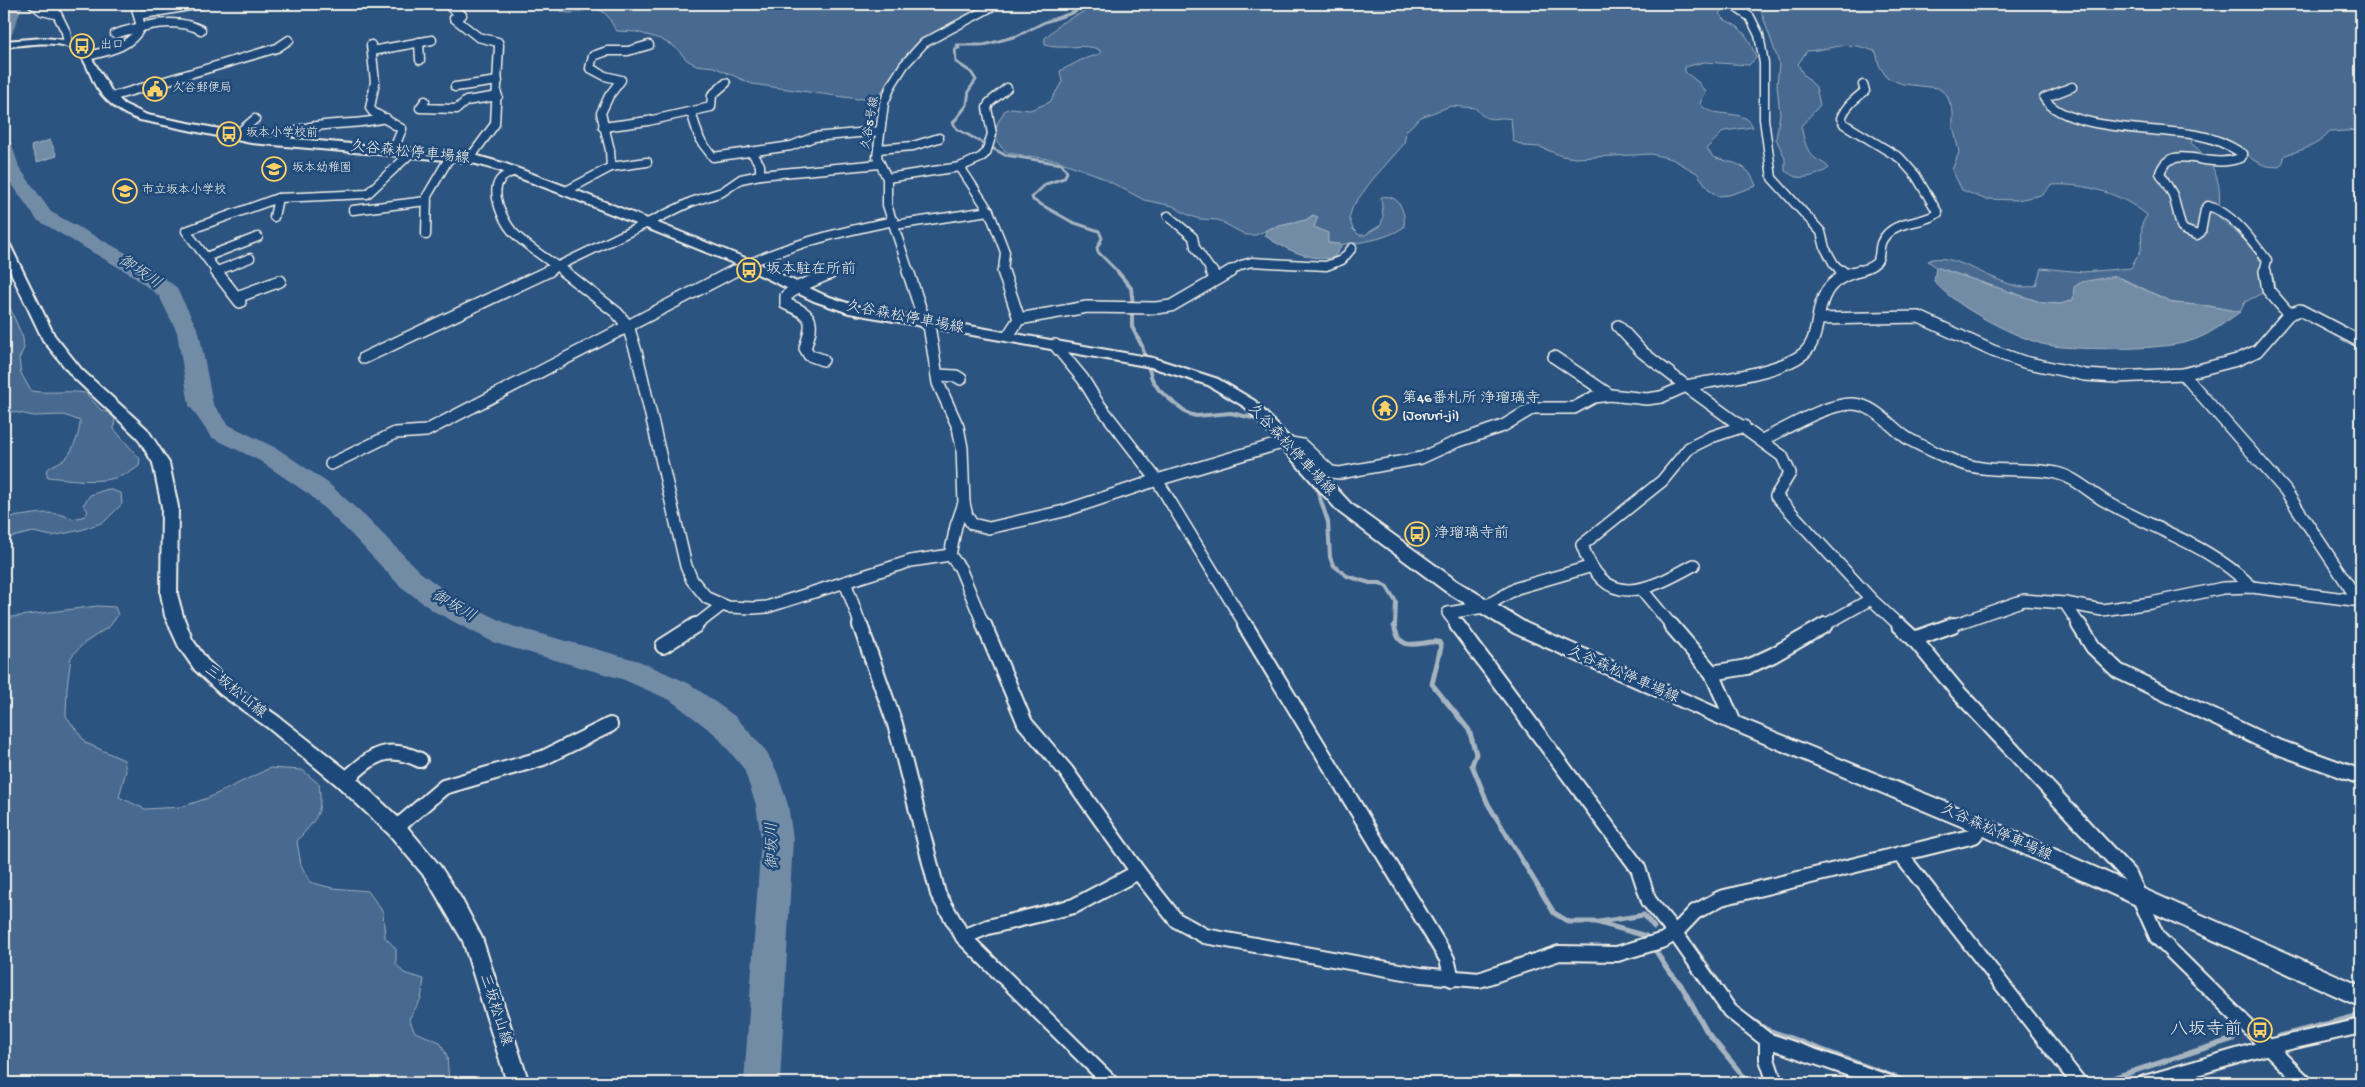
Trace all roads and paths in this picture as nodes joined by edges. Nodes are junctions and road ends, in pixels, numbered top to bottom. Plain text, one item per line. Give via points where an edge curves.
1 (33, 4) edge
2 (52, 4) edge
3 (135, 4) edge
4 (201, 4) edge
5 (450, 4) edge
6 (997, 4) edge
7 (1737, 4) edge
8 (55, 14) junction
9 (138, 15) junction
10 (141, 27) junction
11 (201, 30) dead end
12 (115, 34) dead end
13 (289, 40) dead end
14 (432, 40) dead end
15 (420, 42) junction
16 (68, 43) junction
17 (9, 44) edge
18 (649, 45) dead end
19 (87, 56) junction
20 (420, 60) dead end
21 (498, 81) junction
22 (726, 83) dead end
23 (1863, 85) dead end
24 (454, 87) dead end
25 (2072, 87) dead end
26 (1008, 88) dead end
27 (498, 96) junction
28 (111, 97) junction
29 (426, 101) dead end
30 (691, 112) junction
31 (386, 118) junction
32 (255, 119) dead end
33 (603, 127) junction
34 (880, 131) junction
35 (235, 136) junction
36 (939, 138) dead end
37 (274, 141) junction
38 (878, 149) junction
39 (393, 151) junction
40 (751, 151) junction
41 (412, 152) junction
42 (451, 155) junction
43 (470, 158) junction
44 (647, 162) dead end
45 (880, 164) junction
46 (611, 167) junction
47 (960, 167) junction
48 (513, 171) junction
49 (760, 175) junction
50 (887, 178) junction
51 (566, 192) junction
52 (278, 198) junction
53 (426, 201) junction
54 (353, 210) dead end
55 (989, 211) junction
56 (1168, 216) dead end
57 (274, 217) dead end
58 (894, 223) junction
59 (649, 224) junction
60 (426, 235) dead end
61 (258, 237) dead end
62 (4, 245) edge
63 (1352, 248) dead end
64 (206, 257) junction
65 (250, 258) dead end
66 (748, 264) junction
67 (559, 267) junction
68 (217, 271) junction
69 (832, 273) dead end
70 (1844, 274) junction
71 (1216, 279) junction
72 (280, 281) dead end
73 (798, 287) junction
74 (2289, 314) junction
75 (1019, 319) junction
76 (1818, 319) junction
77 (925, 322) junction
78 (628, 326) junction
79 (1618, 326) dead end
80 (1008, 336) junction
81 (2361, 342) edge
82 (1055, 345) junction
83 (1554, 357) dead end
84 (364, 358) dead end
85 (824, 360) dead end
86 (2183, 374) junction
87 (937, 375) junction
88 (960, 379) dead end
89 (1686, 386) junction
90 (1610, 395) junction
91 (1744, 426) junction
92 (1762, 440) junction
93 (1286, 442) junction
94 (331, 464) dead end
95 (1156, 480) junction
96 (964, 503) junction
97 (950, 555) junction
98 (1694, 565) dead end
99 (1589, 567) junction
100 (845, 582) junction
101 (2252, 588) junction
102 (1643, 591) junction
103 (1871, 599) junction
104 (2360, 601) edge
105 (2064, 603) junction
106 (721, 606) junction
107 (1484, 607) junction
108 (1914, 639) junction
109 (663, 646) dead end
110 (1712, 673) junction
111 (1734, 723) junction
112 (610, 725) dead end
113 (420, 760) dead end
114 (2361, 777) edge
115 (345, 780) junction
116 (1982, 826) junction
117 (396, 828) junction
118 (1900, 854) junction
119 (1138, 872) junction
120 (2140, 898) junction
121 (1675, 933) junction
122 (963, 937) junction
123 (1452, 978) junction
124 (2361, 997) edge
125 (2361, 1026) edge
126 (1767, 1040) junction
127 (2268, 1048) junction
128 (518, 1083) edge
129 (1111, 1083) edge
130 (1775, 1083) edge
131 (1890, 1083) edge
132 (2079, 1083) edge
133 (2145, 1083) edge
134 (2305, 1083) edge

1 - 8 street via 42,11
2 - 8 street
3 - 9 street
4 - 9 street
5 - 21 street via 462,15 454,18 478,37 498,42
6 - 34 street, 久谷5号線 via 924,43 911,56 892,84 884,103
7 - 70 street via 1737,8 1750,17 1759,35 1764,63 1764,118 1772,178 1821,232 1824,248
8 - 16 street via 69,34
9 - 10 street
10 - 11 street via 181,24
10 - 12 street
10 - 19 street via 130,42
13 - 28 street via 277,48
14 - 15 street
15 - 20 street
15 - 31 street via 371,48 375,82 370,108
16 - 17 main road
16 - 19 main road
18 - 33 street via 593,56 590,68 621,80 604,104
19 - 28 main road, 久谷森松停車場線 via 99,83
21 - 24 street
21 - 27 street
22 - 30 street via 712,96 711,107
23 - 70 street via 1865,91 1849,103 1842,115 1843,121 1904,161 1938,213 1895,228 1883,239 1878,261
25 - 74 street via 2044,98 2047,103 2086,121 2118,128 2201,136 2243,154 2235,160 2220,161 2179,156 2166,164 2160,173 2173,195 2184,230 2197,235 2201,232 2205,210 2213,206 2222,210 2261,252 2267,260 2263,270 2264,285
26 - 47 street via 987,108 992,121 989,147 983,157
27 - 29 street via 466,101 457,109 420,108
27 - 43 street via 496,124
28 - 35 main road, 久谷森松停車場線 via 126,112 144,118
30 - 33 street
30 - 40 street via 700,140 713,158
31 - 37 street via 366,124 323,120 286,132
31 - 39 street via 402,129
32 - 35 street
33 - 46 street
34 - 38 street, 久谷5号線
34 - 40 street via 814,137 792,146
35 - 37 main road, 久谷森松停車場線
36 - 38 street via 913,146
37 - 39 main road, 久谷森松停車場線
38 - 45 street, 久谷5号線
39 - 41 main road, 久谷森松停車場線
40 - 49 street via 760,165
41 - 42 main road, 久谷森松停車場線
41 - 52 street via 366,194
42 - 43 main road, 久谷森松停車場線
42 - 53 street
43 - 48 main road, 久谷森松停車場線
44 - 46 street
45 - 49 street
45 - 50 street, 久谷5号線
46 - 51 street
47 - 50 street
47 - 55 street
48 - 51 main road, 久谷森松停車場線
48 - 67 street via 500,179 497,186 503,219 513,232
49 - 59 street via 691,202
50 - 58 street, 久谷5号線 via 887,205
51 - 59 main road, 久谷森松停車場線
52 - 57 street
52 - 64 street via 186,231
53 - 54 street
53 - 60 street
55 - 58 street
55 - 75 street via 1005,252 1003,274
56 - 71 street via 1193,237 1195,247
58 - 66 street via 830,234
58 - 77 street, 久谷5号線
59 - 66 main road, 久谷森松停車場線
59 - 67 street
61 - 64 street
62 - 115 main road, 三坂松山線 via 48,338 77,373 142,433 161,463 170,507 169,594 185,642 200,665 226,689
63 - 71 street via 1342,260 1326,266 1252,262
64 - 68 street
65 - 68 street
66 - 73 main road, 久谷森松停車場線
66 - 78 street
67 - 78 street via 618,313
67 - 84 street
68 - 72 street via 238,299
69 - 73 street
70 - 76 street via 1822,300
71 - 75 street via 1162,308 1074,308
73 - 77 main road, 久谷森松停車場線 via 854,310
73 - 85 street via 786,296 786,304 801,310 812,320 805,348 809,355
74 - 81 street via 2300,310
74 - 86 street via 2257,351 2220,366
75 - 80 street
76 - 86 street via 1919,317 1993,351 2054,370 2116,377
76 - 89 street via 1809,349 1803,356 1756,372
77 - 80 main road, 久谷森松停車場線
77 - 87 street, 久谷5号線 via 930,324
78 - 94 street via 426,430 395,433
78 - 106 street via 686,566 699,593
79 - 89 street via 1642,352
80 - 82 main road, 久谷森松停車場線
82 - 93 main road, 久谷森松停車場線 via 1153,363 1213,382 1250,404
82 - 95 street
83 - 90 street via 1574,372 1598,383
86 - 104 street via 2285,490
87 - 88 street
87 - 96 street via 958,427
89 - 90 street via 1661,397 1647,399
89 - 91 street
90 - 93 street via 1594,397 1574,408 1533,408 1504,426 1421,458 1340,473 1331,472 1302,445
91 - 92 street
91 - 99 street via 1689,448 1662,481 1582,545
92 - 101 street via 1836,407 1862,405 1916,442 1961,463 2068,476 2106,502 2205,549 2232,568
92 - 103 street via 1782,456 1790,473 1776,496
93 - 95 street
93 - 107 main road, 久谷森松停車場線 via 1345,508
95 - 96 street via 1064,511 989,528 972,524
95 - 123 street via 1447,959
96 - 97 street
97 - 100 street via 911,562
97 - 119 street via 960,568 1025,723 1066,770
98 - 102 street
99 - 102 street via 1614,587 1630,592
99 - 107 street via 1516,588
100 - 106 street via 768,607 748,610
100 - 122 street via 895,724 938,894
101 - 104 street
101 - 105 street via 2223,588 2102,610
102 - 110 street via 1683,643
103 - 108 street
103 - 110 street via 1773,655 1746,667
105 - 108 street via 2024,600
105 - 114 street via 2093,647 2118,671 2270,744
106 - 109 street
107 - 111 main road, 久谷森松停車場線 via 1568,651
107 - 121 street via 1448,613 1638,868 1649,901
108 - 120 street via 1958,692 2130,876
110 - 111 street
111 - 116 main road, 久谷森松停車場線
112 - 117 street via 542,758 444,787
113 - 115 street via 406,752 385,751 370,758
115 - 117 main road, 三坂松山線
116 - 118 street via 1974,836
116 - 120 main road, 久谷森松停車場線
117 - 128 main road, 三坂松山線 via 432,872 472,938
118 - 121 street via 1721,898 1695,912
118 - 132 street
119 - 122 street via 1074,906 988,927
119 - 123 street via 1176,920 1205,936
120 - 124 main road, 久谷森松停車場線
120 - 127 street via 2157,937
121 - 123 street via 1664,940 1617,954 1559,953 1479,980
121 - 126 street via 1730,1011
122 - 129 street
125 - 127 street
126 - 130 street via 1767,1058
126 - 131 street
127 - 133 street
127 - 134 street

